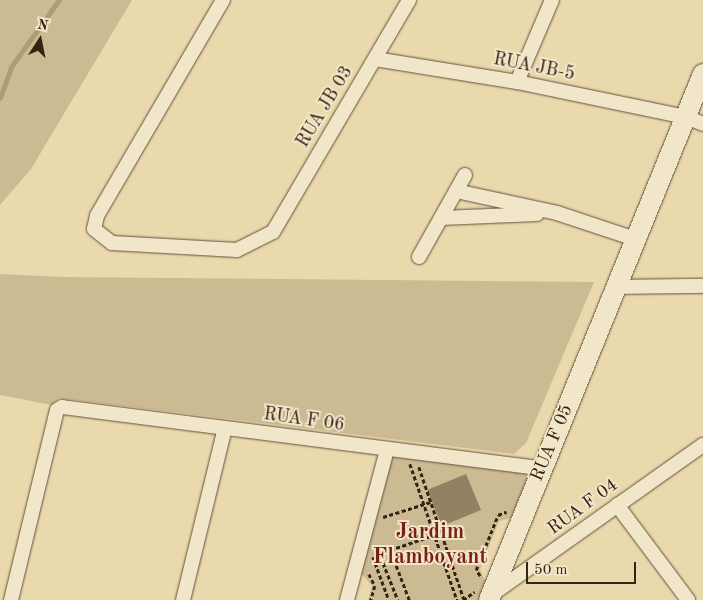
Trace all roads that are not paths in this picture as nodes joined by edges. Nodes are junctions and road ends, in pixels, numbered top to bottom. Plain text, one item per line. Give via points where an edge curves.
1 (223, 0) edge
2 (409, 0) edge
3 (552, 0) edge
4 (375, 59) junction
5 (703, 74) edge
6 (517, 82) junction
7 (694, 121) edge
8 (465, 175) dead end
9 (456, 191) junction
10 (557, 213) junction
11 (441, 218) junction
12 (635, 240) junction
13 (419, 257) dead end
14 (703, 286) edge
15 (617, 287) junction
16 (225, 428) junction
17 (703, 445) edge
18 (386, 450) junction
19 (541, 468) junction
20 (617, 505) junction
21 (488, 598) edge
22 (11, 600) edge
23 (182, 600) edge
24 (347, 600) edge
25 (688, 600) edge

1 - 4 street, RUA JB 03 via 97,216 94,229 112,243 237,250 273,232
2 - 4 street, RUA JB 03
3 - 6 street
4 - 6 street, RUA JB-5
5 - 7 street, RUA F 05
6 - 7 street, RUA JB-5
7 - 12 street, RUA F 05
8 - 9 street
9 - 10 street
9 - 11 street
10 - 11 street
10 - 12 street
11 - 13 street
12 - 15 street, RUA F 05
14 - 15 street
15 - 19 street, RUA F 05
16 - 18 street, RUA F 06
16 - 22 street, RUA F 06 via 62,407 57,410
16 - 23 street
17 - 20 street, RUA F 04
18 - 19 street, RUA F 06
18 - 24 street
19 - 21 street, RUA F 05
20 - 21 street, RUA F 04
20 - 25 street

